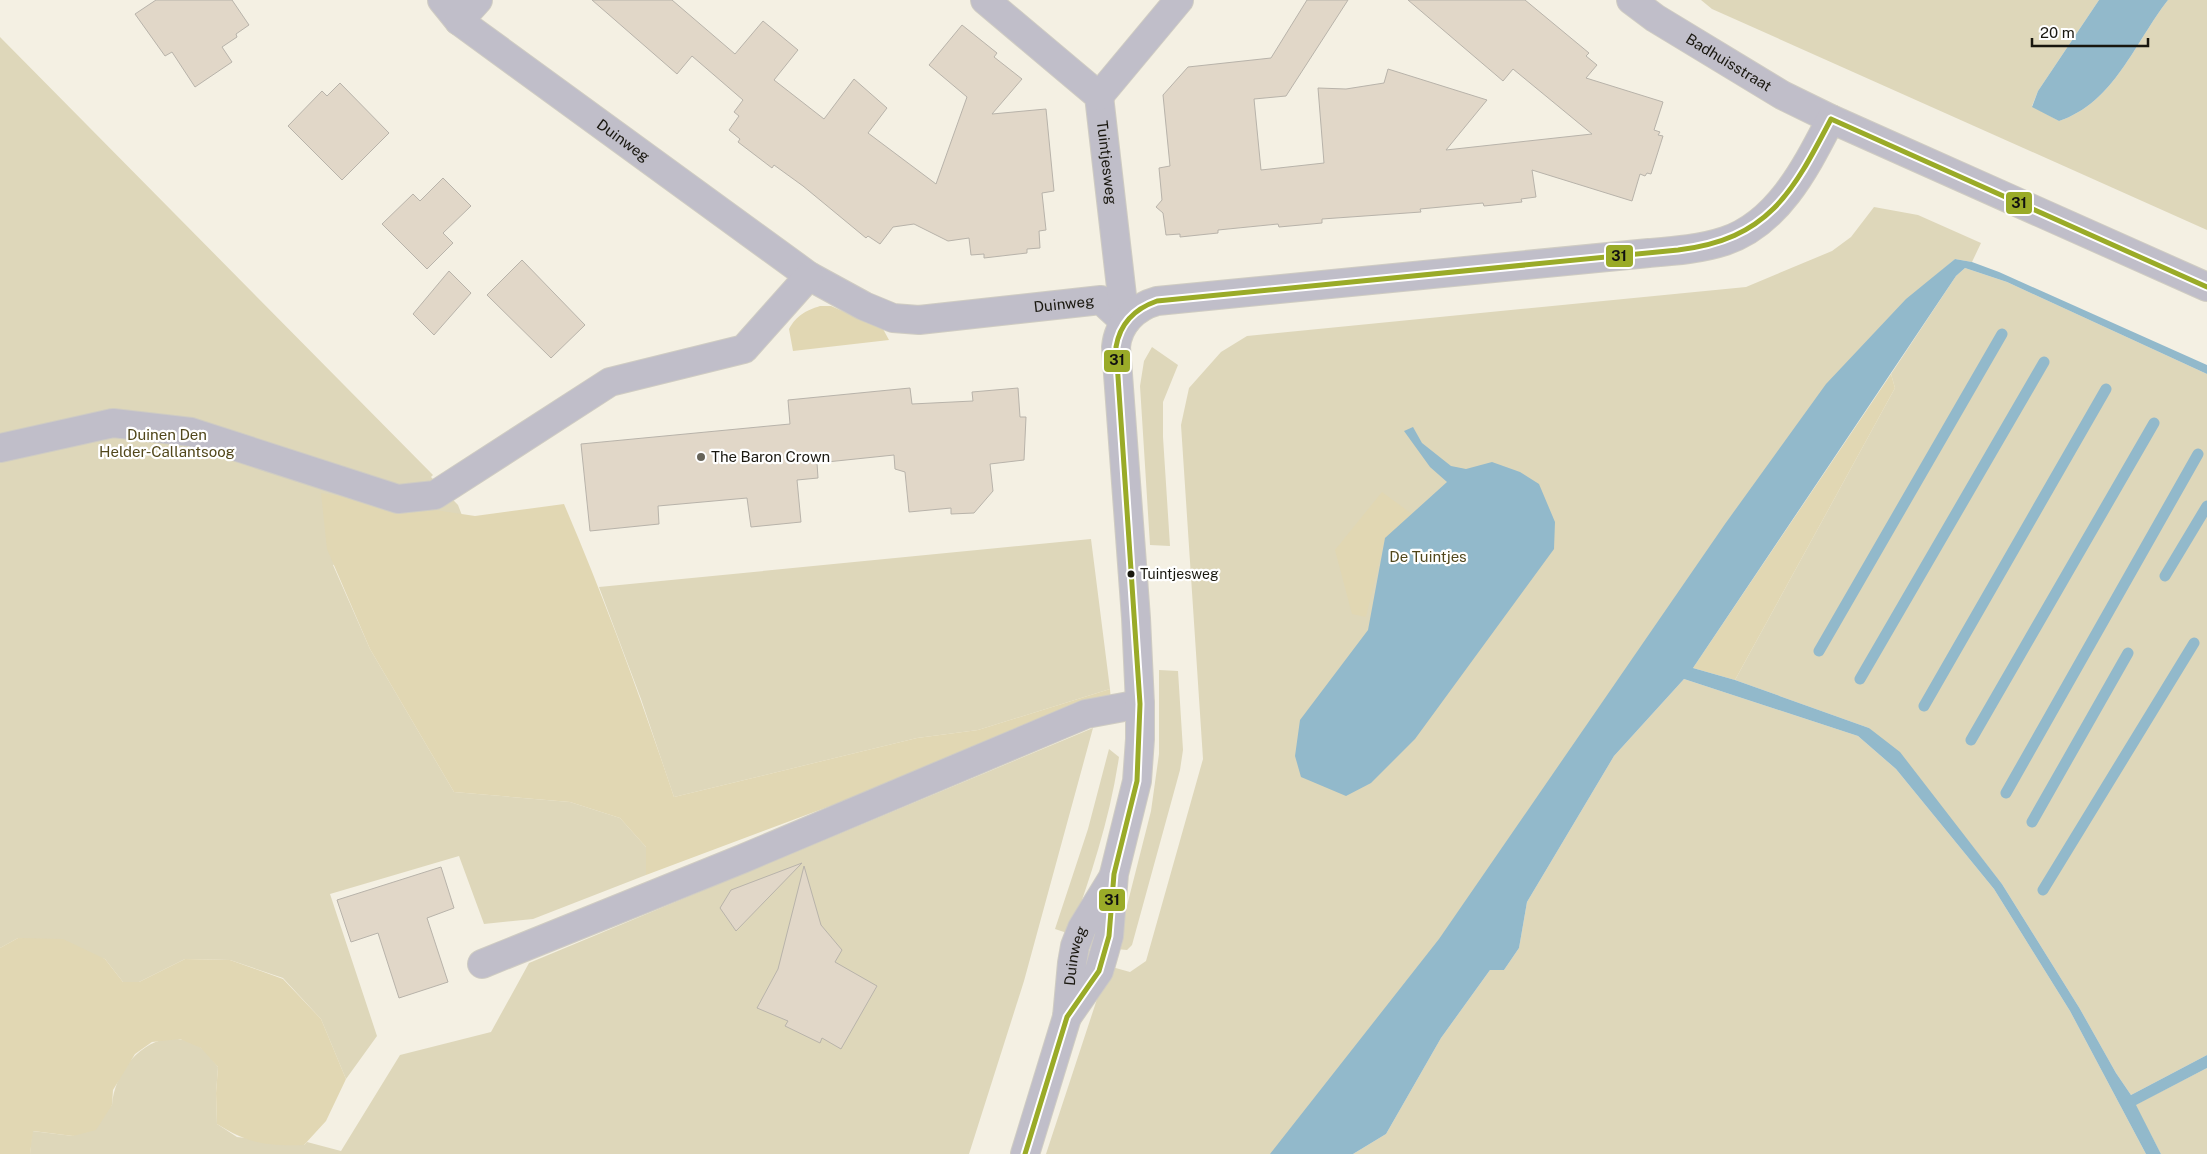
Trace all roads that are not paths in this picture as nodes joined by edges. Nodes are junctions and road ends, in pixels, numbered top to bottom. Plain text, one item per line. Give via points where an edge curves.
1 (442, 0) edge
2 (478, 0) edge
3 (985, 0) edge
4 (1179, 0) edge
5 (1631, 0) edge
6 (459, 21) junction
7 (1099, 96) junction
8 (1831, 119) junction
9 (809, 276) junction
10 (2207, 286) edge
11 (1125, 322) junction
12 (0, 448) edge
13 (1140, 704) junction
14 (482, 964) dead end
15 (1025, 1154) edge

1 - 6 street, Duinweg
2 - 6 street
3 - 7 street
4 - 7 street
5 - 8 street, Badhuisstraat via 1782,95
6 - 9 street, Duinweg
7 - 11 street, Tuintjesweg
8 - 10 street, Badhuisstraat
8 - 11 street via 1808,163 1777,206 1748,228 1718,243 1649,253 1157,301 1143,306
9 - 11 street, Duinweg via 893,318 919,320 1101,300
9 - 12 street via 744,349 610,382 435,495 398,500 192,432 113,423
11 - 13 street, Duinweg via 1118,333 1116,347
13 - 14 street via 1086,714
13 - 15 street, Duinweg via 1137,781 1114,874 1109,936 1099,971 1067,1018

